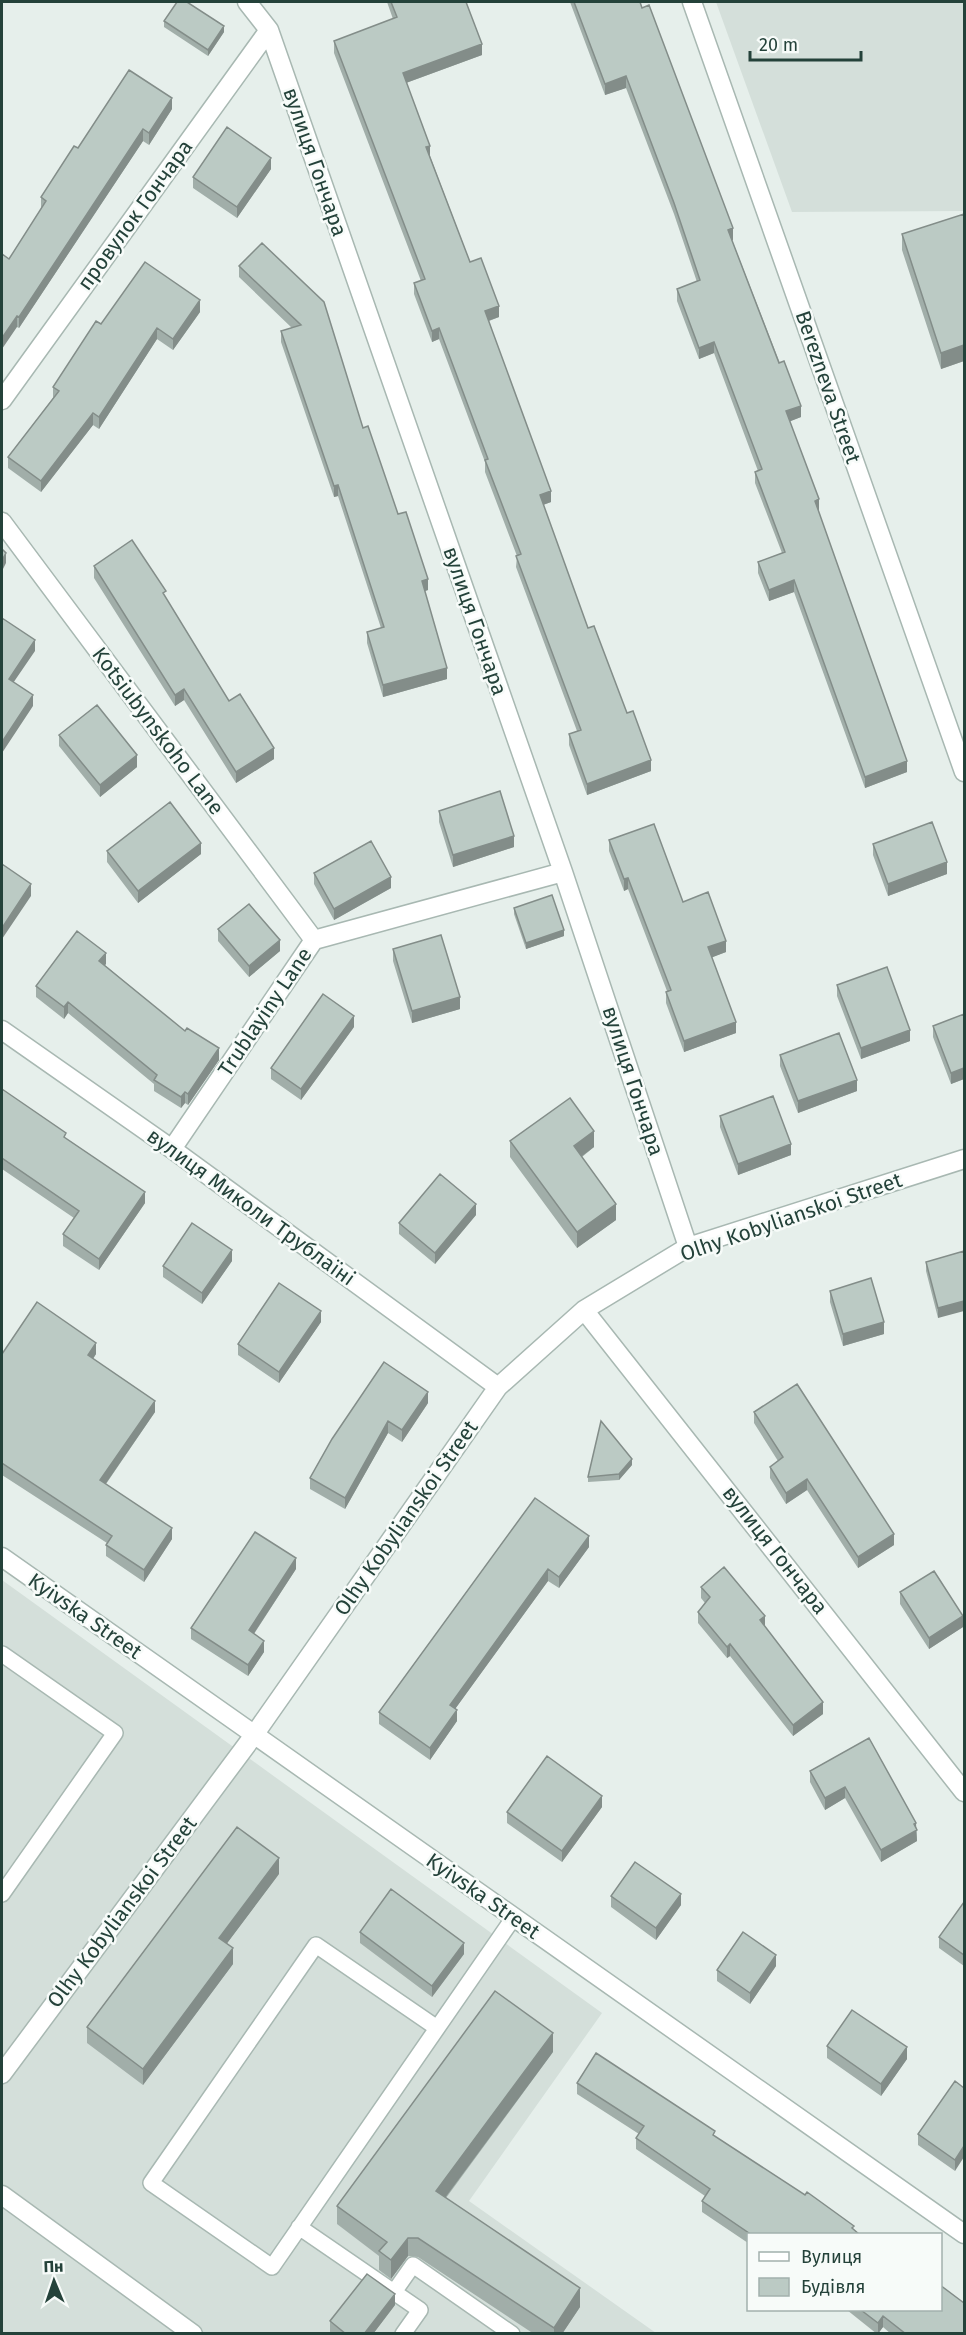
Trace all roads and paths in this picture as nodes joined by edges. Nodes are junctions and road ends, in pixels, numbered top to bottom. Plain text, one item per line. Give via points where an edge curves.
1 (247, 2) edge
2 (692, 2) edge
3 (269, 30) junction
4 (2, 400) edge
5 (2, 522) edge
6 (964, 772) edge
7 (563, 872) junction
8 (314, 940) junction
9 (2, 1029) edge
10 (172, 1149) junction
11 (964, 1159) edge
12 (688, 1247) junction
13 (584, 1310) junction
14 (498, 1387) junction
15 (2, 1557) edge
16 (2, 1654) edge
17 (254, 1735) junction
18 (964, 1792) edge
19 (2, 1894) edge
20 (514, 1917) junction
21 (437, 2028) junction
22 (2, 2074) edge
23 (2, 2195) edge
24 (299, 2227) junction
25 (964, 2234) edge
26 (394, 2292) junction
27 (193, 2334) edge
28 (403, 2334) edge
29 (513, 2334) edge

1 - 3 street, вулиця Гончара
2 - 6 street, Berezneva Street
3 - 4 street, провулок Гончара
3 - 7 street, вулиця Гончара
5 - 8 street, Kotsiubynskoho Lane
7 - 8 street, Trublayiny Lane
7 - 12 street, вулиця Гончара
8 - 10 street, Trublayiny Lane
9 - 10 street, вулиця Миколи Трублаїні
10 - 14 street, вулиця Миколи Трублаїні
11 - 12 street, Olhy Kobylianskoi Street
12 - 13 street, Olhy Kobylianskoi Street
13 - 14 street, Olhy Kobylianskoi Street
13 - 18 street, вулиця Гончара
14 - 17 street, Olhy Kobylianskoi Street
15 - 17 street, Kyivska Street
16 - 19 lane via 115,1733
17 - 20 street, Kyivska Street
17 - 22 street, Olhy Kobylianskoi Street
20 - 21 lane
20 - 25 street, Kyivska Street
21 - 24 lane
21 - 24 lane via 316,1945 150,2183 272,2267
23 - 27 street
24 - 26 lane
26 - 28 lane via 420,2310
26 - 29 lane via 413,2265

